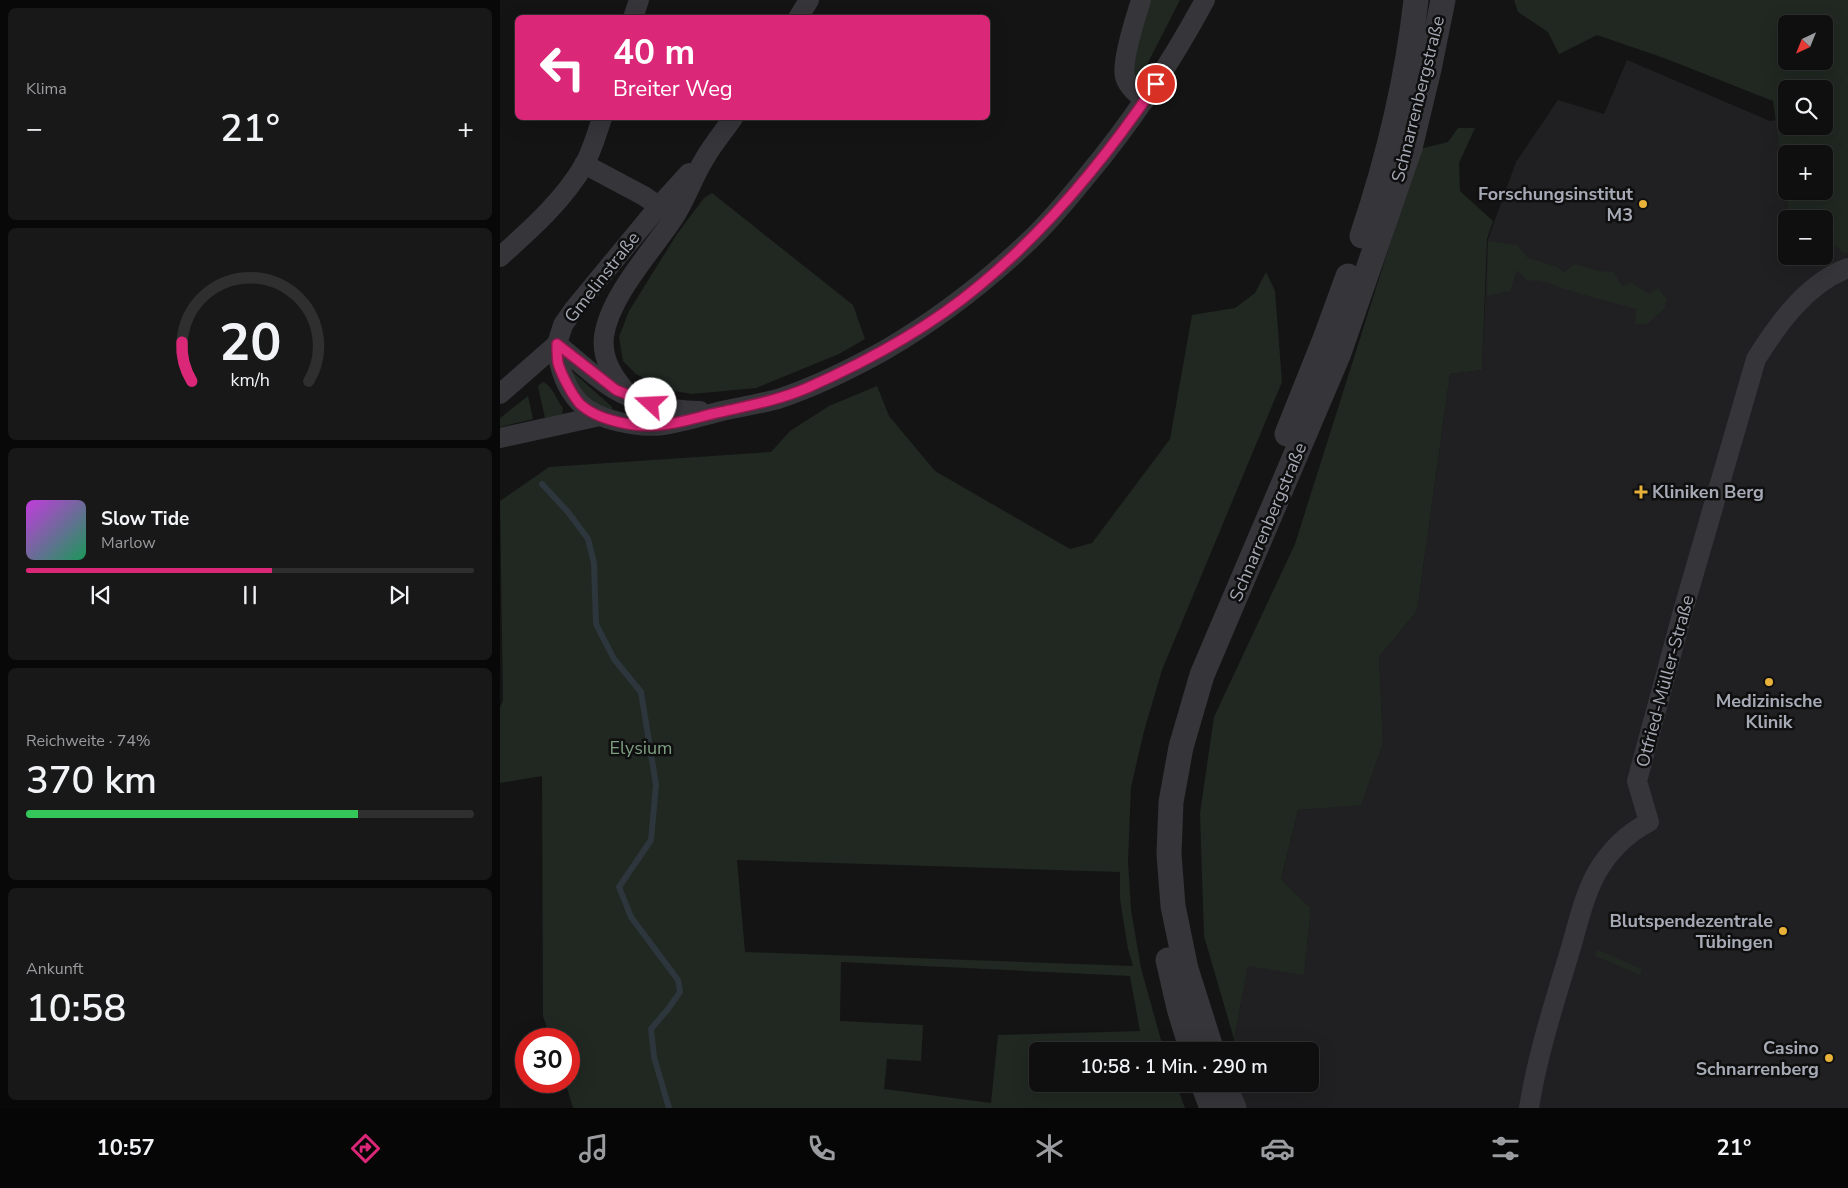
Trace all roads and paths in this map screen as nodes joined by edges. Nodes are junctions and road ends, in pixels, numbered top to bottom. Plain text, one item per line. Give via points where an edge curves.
1 (639, 0) edge
2 (809, 0) edge
3 (1141, 0) edge
4 (1205, 0) edge
5 (1416, 0) edge
6 (1443, 0) edge
7 (635, 15) edge
8 (800, 15) edge
9 (1145, 100) junction
10 (601, 120) edge
11 (732, 120) edge
12 (584, 164) junction
13 (667, 211) junction
14 (500, 257) edge
15 (1848, 268) edge
16 (557, 344) junction
17 (500, 394) edge
18 (630, 397) junction
19 (721, 412) junction
20 (600, 416) junction
21 (500, 438) edge
22 (1190, 1042) edge
23 (1209, 1042) edge
24 (1206, 1092) edge
25 (1227, 1092) edge
26 (1212, 1108) edge
27 (1234, 1108) edge
28 (1529, 1108) edge

1 - 7 street
2 - 8 street
3 - 9 street via 1124,75 1129,85
4 - 9 street
5 - 22 street, Schnarrenbergstraße via 1393,131 1363,234 1325,339 1198,646 1169,731 1156,800 1156,866 1159,908 1169,964
6 - 23 street, Schnarrenbergstraße via 1410,148 1343,344 1202,675 1180,747 1169,854 1173,906 1186,968
9 - 19 street via 1055,214 1005,263 951,307 884,350 806,388
10 - 12 street
11 - 13 street, Gmelinstraße
12 - 13 street
12 - 14 street via 555,204
13 - 16 street, Gmelinstraße via 574,309
13 - 18 street, Gmelinstraße via 607,321 604,338 606,363
15 - 28 street, Otfried-Müller-Straße via 1824,281 1788,312 1756,359 1637,781 1650,822 1616,846 1595,876 1543,1045
16 - 17 street, Gmelinstraße
16 - 18 street via 603,382
16 - 20 street via 558,363 565,380 580,404
18 - 19 street via 662,408
19 - 20 street via 660,426 623,423
20 - 21 street
24 - 26 street
25 - 27 street

